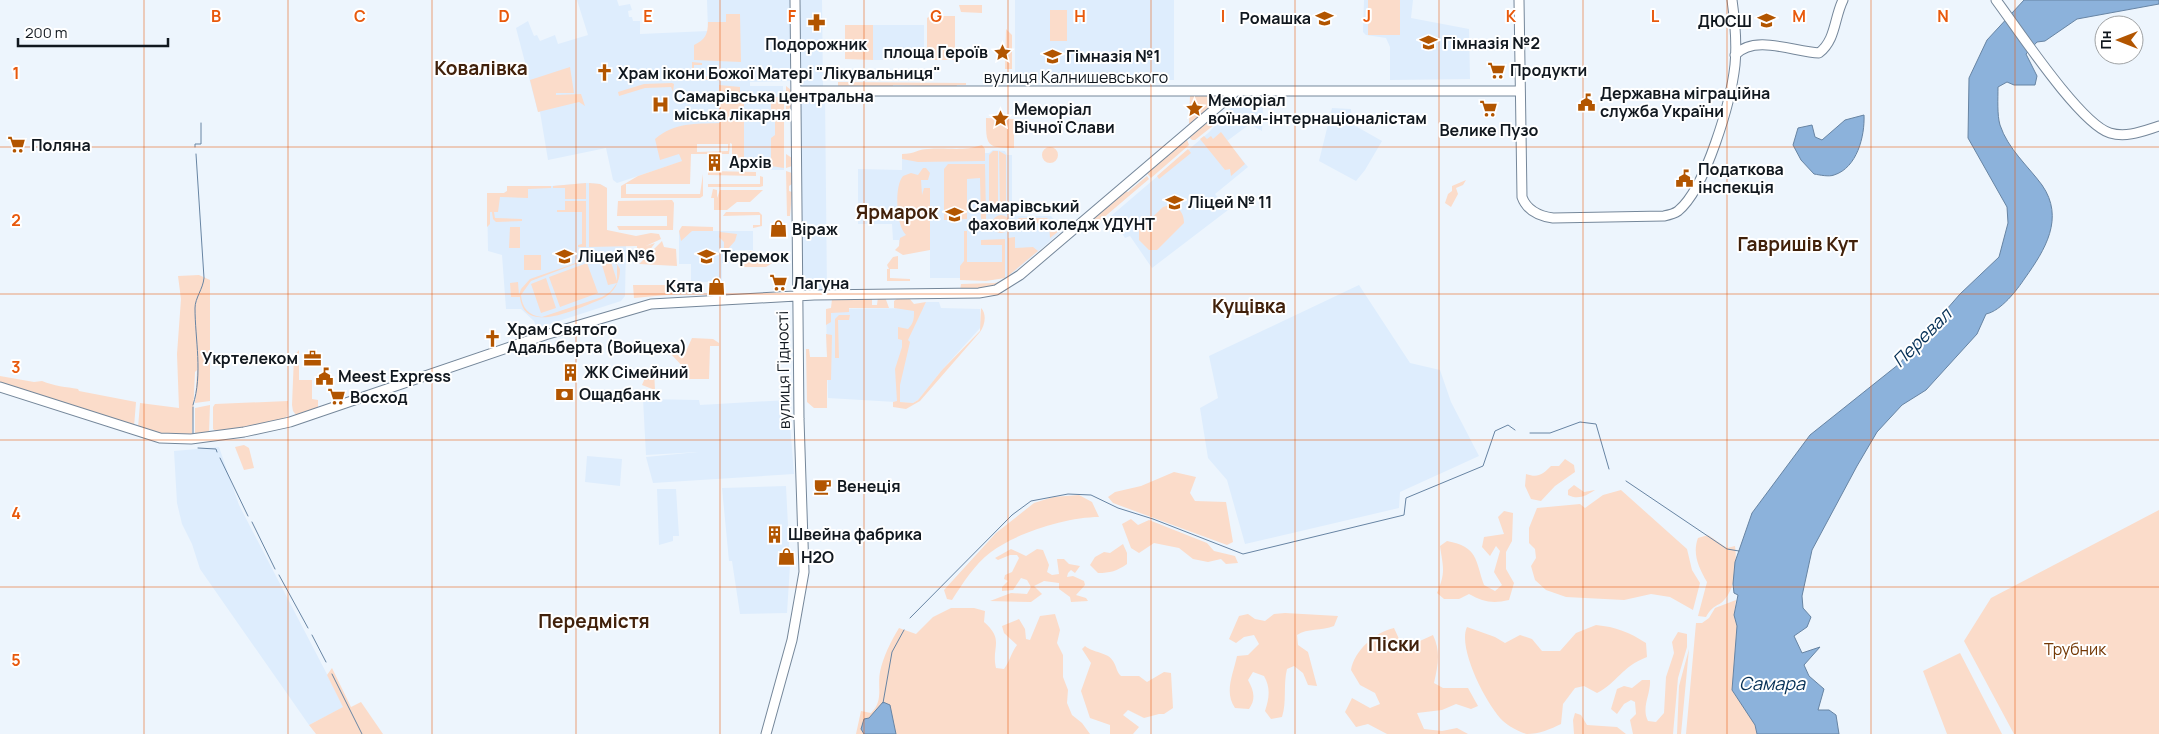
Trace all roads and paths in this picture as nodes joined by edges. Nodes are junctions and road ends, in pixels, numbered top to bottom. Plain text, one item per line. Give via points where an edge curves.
1 (795, 0) edge
2 (1519, 0) edge
3 (1732, 0) edge
4 (1843, 0) edge
5 (1996, 0) edge
6 (1735, 54) junction
7 (796, 91) junction
8 (1520, 91) junction
9 (1235, 92) junction
10 (2159, 126) edge
11 (798, 297) junction
12 (0, 387) edge
13 (766, 734) edge

1 - 7 street, вулиця Гідності
2 - 8 street
3 - 6 street
4 - 6 street via 1830,40 1819,53 1759,46 1742,48
5 - 10 street via 2043,65 2088,116 2108,133 2140,133
6 - 8 street via 1731,82 1710,158 1686,204 1664,216 1554,218 1533,212 1522,197
7 - 9 street, вулиця Калнишевського
7 - 11 street, вулиця Гідності
8 - 9 street, вулиця Калнишевського
9 - 11 street via 1020,275 996,290
11 - 12 street via 693,300 635,308 290,422 260,430 191,439 160,438
11 - 13 street, вулиця Гідності via 804,572 792,640

